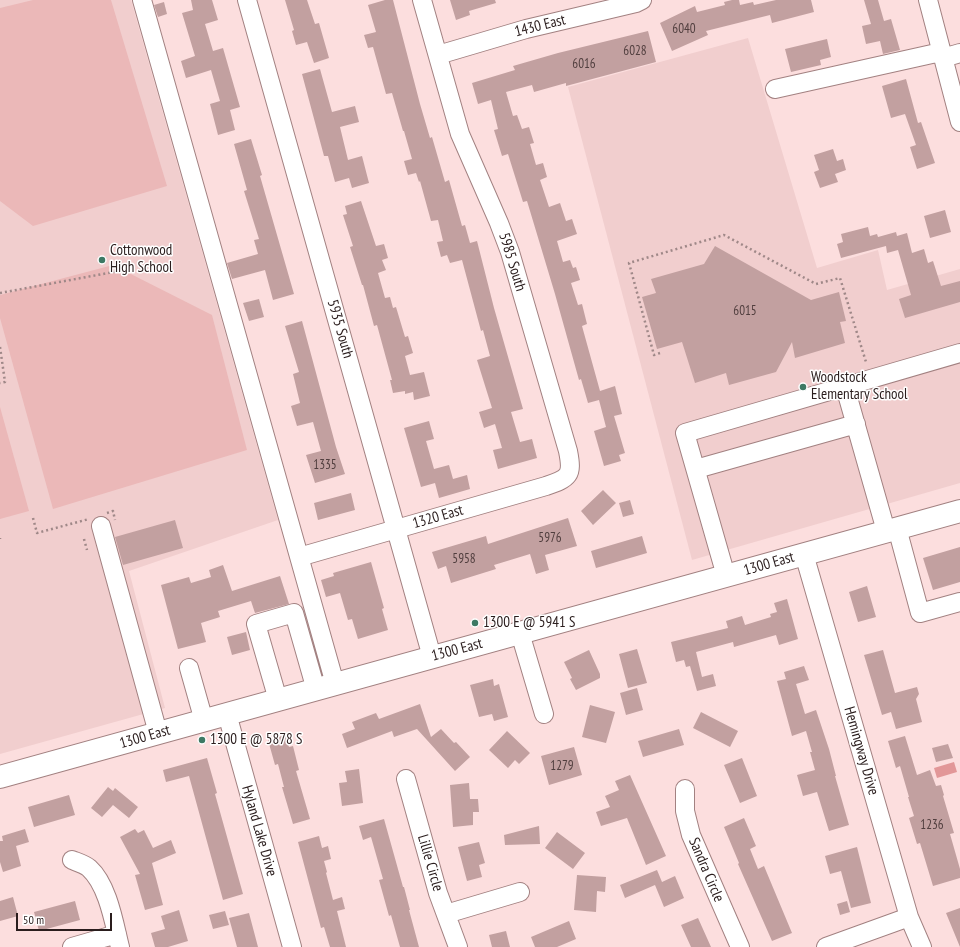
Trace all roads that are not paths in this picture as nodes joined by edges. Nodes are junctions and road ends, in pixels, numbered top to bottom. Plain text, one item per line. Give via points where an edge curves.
1 (142, 0) edge
2 (247, 0) edge
3 (422, 0) edge
4 (642, 0) edge
5 (928, 0) edge
6 (610, 4) edge
7 (960, 53) edge
8 (438, 55) junction
9 (942, 55) junction
10 (775, 89) dead end
11 (960, 122) edge
12 (960, 353) edge
13 (845, 387) junction
14 (856, 424) junction
15 (696, 469) junction
16 (569, 474) joint
17 (960, 511) edge
18 (102, 520) road end
19 (396, 529) junction
20 (891, 530) junction
21 (804, 554) junction
22 (306, 555) dead end
23 (726, 576) junction
24 (960, 602) edge
25 (520, 633) junction
26 (432, 657) junction
27 (189, 668) dead end
28 (325, 687) junction
29 (278, 700) junction
30 (227, 714) junction
31 (544, 714) dead end
32 (204, 720) junction
33 (158, 733) junction
34 (0, 777) edge
35 (406, 778) dead end
36 (686, 789) dead end
37 (72, 860) dead end
38 (520, 892) dead end
39 (446, 914) junction
40 (909, 917) junction
41 (119, 941) edge
42 (72, 947) edge
43 (292, 947) edge
44 (458, 947) edge
45 (740, 947) edge
46 (826, 947) edge
47 (922, 947) edge

1 - 28 street
2 - 19 street, 5935 South
3 - 8 street, 5985 South
4 - 6 street, 1430 East
5 - 9 street
6 - 8 street, 1430 East
7 - 9 street
8 - 16 street, 5985 South via 460,134 510,252 568,451
9 - 10 street
9 - 11 street
12 - 13 street
13 - 14 street
13 - 15 street via 685,433
14 - 15 street
14 - 20 street
15 - 23 street
16 - 19 street, 1320 East via 546,486
17 - 20 main road, 1300 East
18 - 33 street
19 - 22 street, 1320 East
19 - 26 street, 5935 South
20 - 21 main road, 1300 East
20 - 24 street via 920,613
21 - 23 main road, 1300 East
21 - 40 street, Hemingway Drive
23 - 25 main road, 1300 East
25 - 26 main road, 1300 East
25 - 31 street
26 - 28 main road, 1300 East
27 - 32 street
28 - 29 main road, 1300 East
28 - 29 street via 294,613 256,624
29 - 30 main road, 1300 East
30 - 32 main road, 1300 East
30 - 43 street, Hyland Lake Drive
32 - 33 main road, 1300 East
33 - 34 main road, 1300 East
35 - 39 street, Lillie Circle
36 - 45 street, Sandra Circle via 685,811 691,836
37 - 41 street via 88,867 100,880
38 - 39 street
39 - 44 street, Lillie Circle
40 - 46 street
40 - 47 street, Hemingway Drive
41 - 42 street

